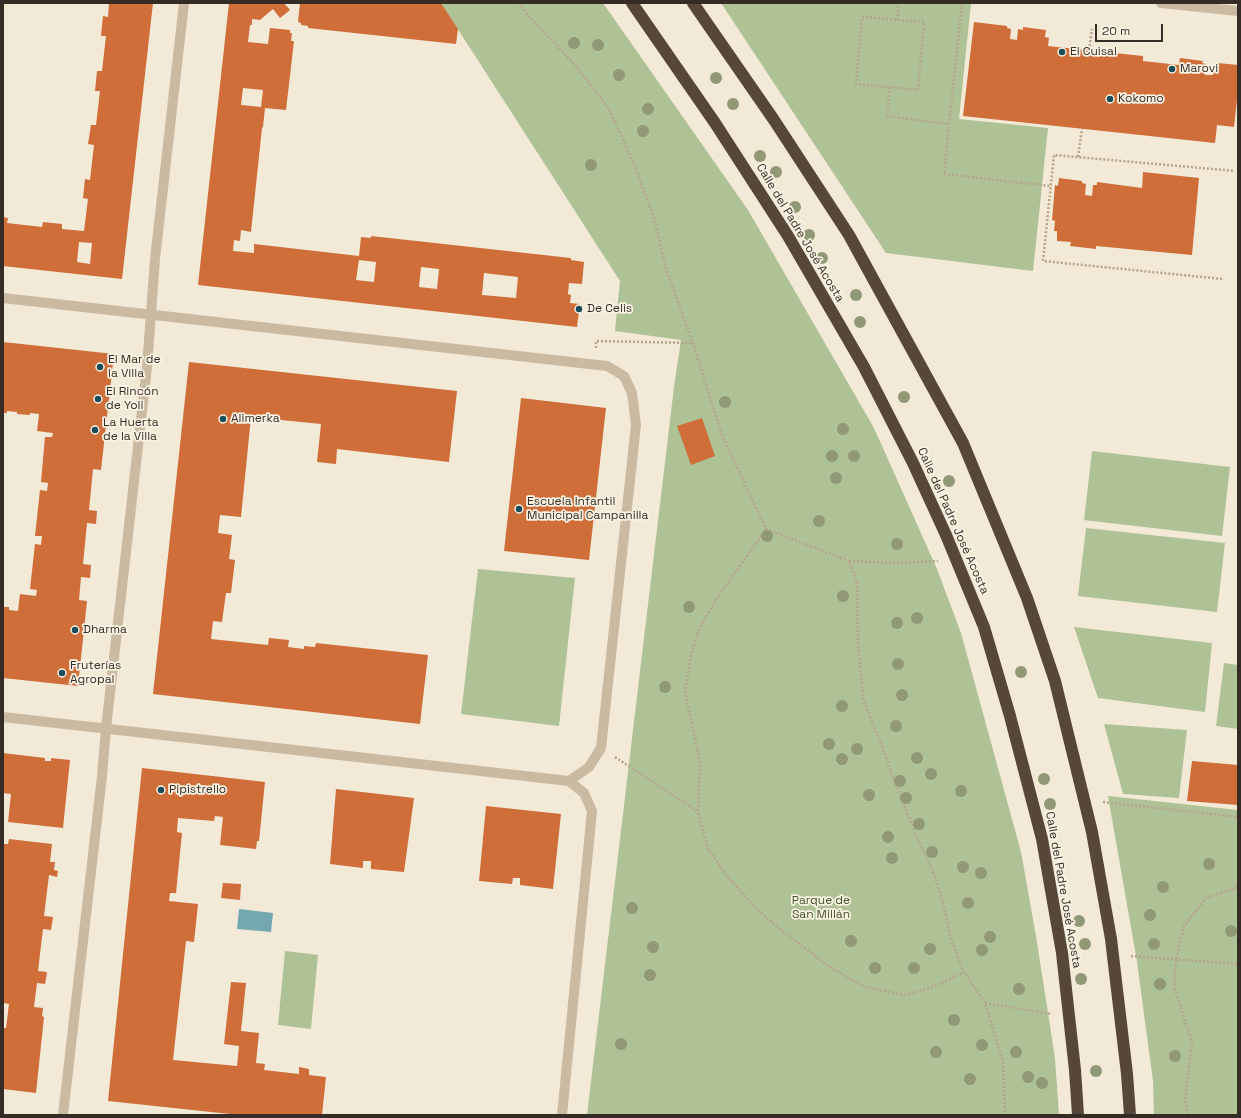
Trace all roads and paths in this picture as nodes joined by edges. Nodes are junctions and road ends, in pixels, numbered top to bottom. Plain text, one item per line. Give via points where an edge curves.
1 (184, 3) edge
2 (519, 3) edge
3 (632, 3) edge
4 (693, 3) edge
5 (899, 3) edge
6 (962, 3) edge
7 (1161, 3) edge
8 (1238, 11) edge
9 (897, 20) junction
10 (1092, 29) dead end
11 (1089, 50) dead end
12 (890, 87) junction
13 (949, 124) junction
14 (1082, 129) dead end
15 (1078, 157) junction
16 (1235, 171) dead end
17 (1050, 186) junction
18 (1222, 279) dead end
19 (3, 298) edge
20 (151, 314) junction
21 (693, 343) junction
22 (594, 364) junction
23 (766, 528) junction
24 (939, 560) dead end
25 (849, 561) junction
26 (3, 717) edge
27 (106, 728) junction
28 (601, 748) junction
29 (569, 781) junction
30 (1102, 802) dead end
31 (698, 812) junction
32 (1238, 817) edge
33 (1238, 887) edge
34 (1128, 956) dead end
35 (1176, 959) junction
36 (1238, 964) edge
37 (964, 972) junction
38 (985, 1003) junction
39 (1052, 1014) dead end
40 (63, 1115) edge
41 (562, 1115) edge
42 (1005, 1115) edge
43 (1078, 1115) edge
44 (1130, 1115) edge
45 (1188, 1115) edge

1 - 20 street
2 - 21 path via 576,66 609,109 637,171 655,221 666,269
3 - 43 highway, Calle del Padre José Acosta via 715,123 788,236 864,367 917,470 984,627 1042,839 1062,953
4 - 44 highway via 774,120 853,242 963,443 1028,598 1055,681 1092,832 1111,938 1128,1074
5 - 9 path
6 - 13 path
7 - 8 street
9 - 12 path via 924,22 918,90
9 - 12 path via 862,17 856,84
10 - 11 path
12 - 13 path via 887,116
13 - 17 path via 944,174
14 - 15 path
15 - 16 path
15 - 17 path via 1054,155
17 - 18 path via 1043,261
19 - 20 street
20 - 22 street
20 - 27 street
21 - 22 path via 596,341
21 - 23 path via 722,435
22 - 28 street via 607,366 624,376 632,393 636,425
23 - 25 path
23 - 31 path via 715,601 699,629 691,655 685,691 700,763
24 - 25 path via 897,564
25 - 37 path via 857,583 858,642 863,699 918,840 932,869 951,939
26 - 27 street
27 - 29 street
27 - 40 street
28 - 29 street via 589,767
28 - 31 path
29 - 41 street via 584,793 592,811
30 - 32 path
31 - 37 path via 708,849 726,875 776,926 831,968 866,987 904,995 933,987
33 - 35 path via 1206,898 1184,926
34 - 35 path
35 - 36 path
35 - 45 path via 1174,986 1192,1043 1185,1100
37 - 38 path
38 - 39 path
38 - 42 path via 1003,1063

